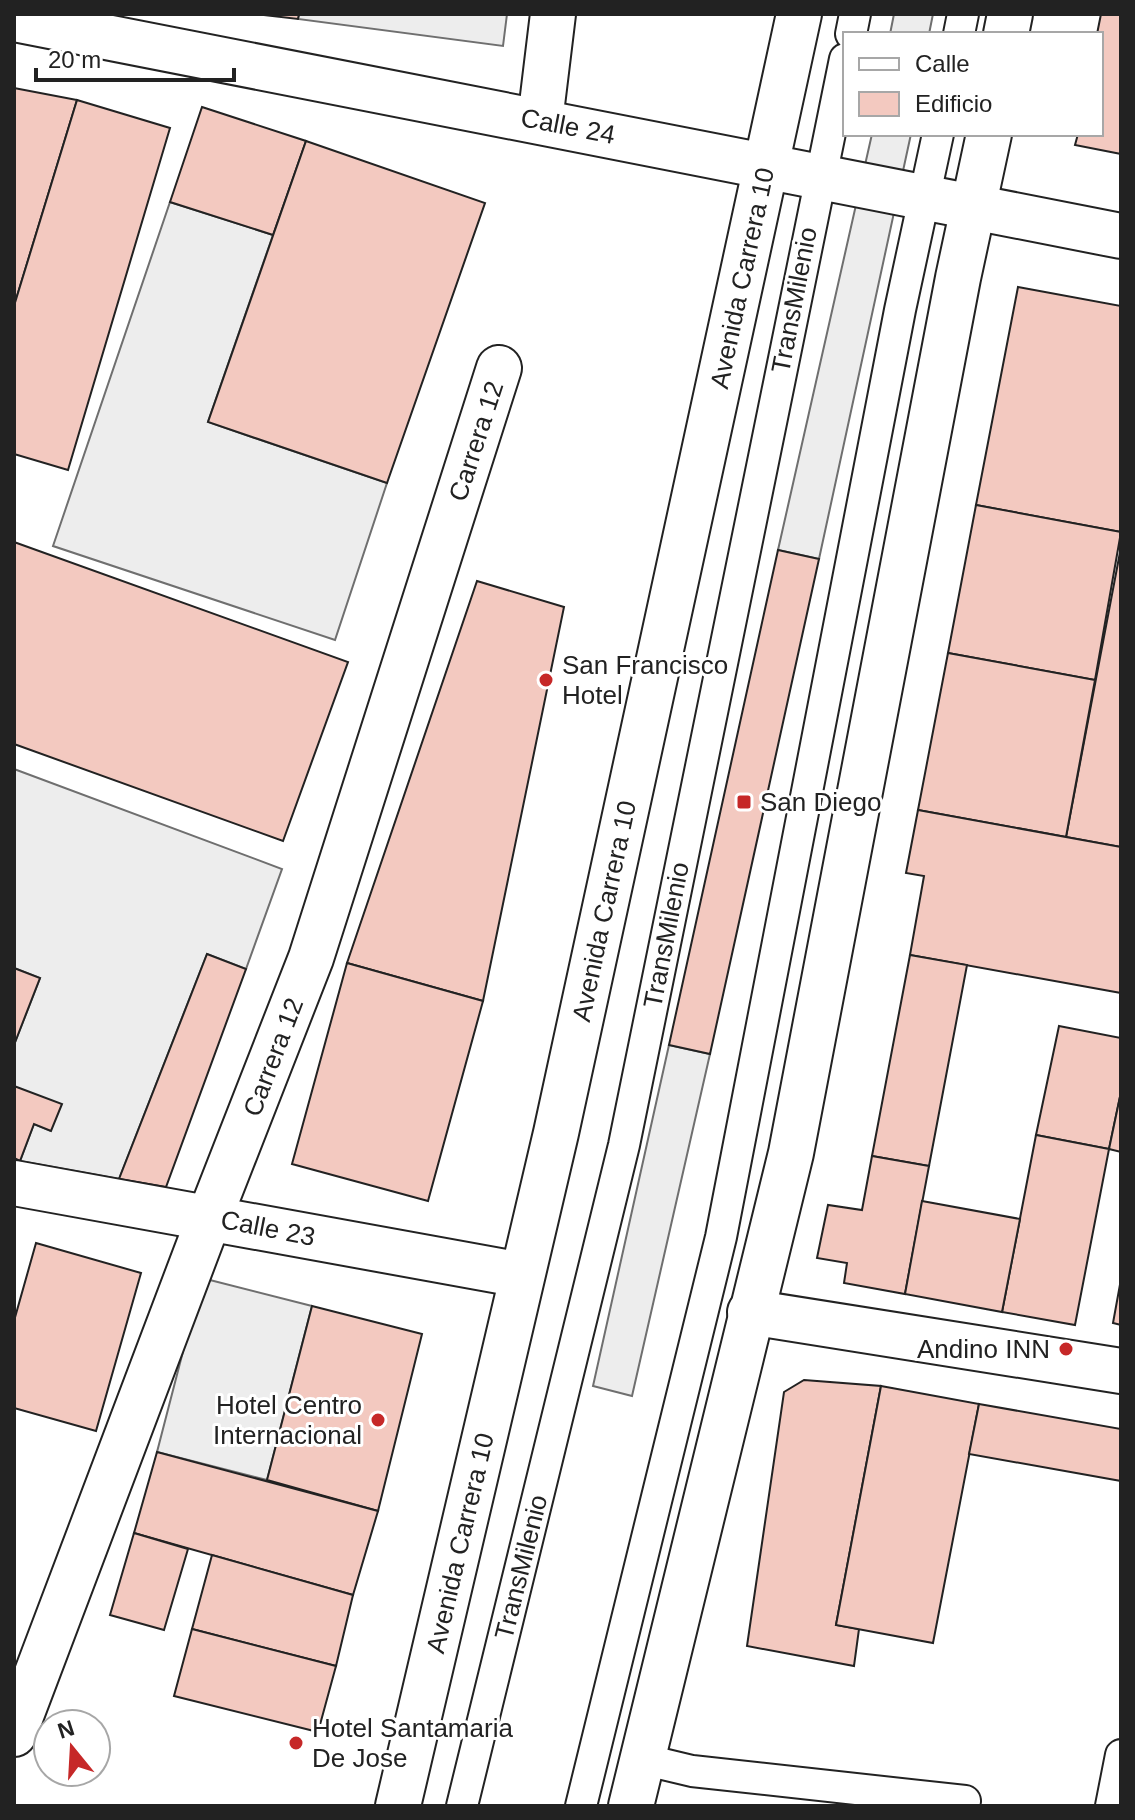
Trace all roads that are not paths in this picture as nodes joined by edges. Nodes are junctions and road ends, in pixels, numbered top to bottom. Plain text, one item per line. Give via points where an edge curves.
1 (553, 14) edge
2 (799, 14) edge
3 (14, 19) edge
4 (843, 68) edge
5 (540, 121) junction
6 (938, 136) edge
7 (989, 136) edge
8 (766, 166) junction
9 (820, 176) junction
10 (924, 197) junction
11 (974, 206) junction
12 (1121, 236) edge
13 (499, 368) dead end
14 (14, 1183) edge
15 (210, 1216) junction
16 (522, 1275) junction
17 (750, 1312) junction
18 (1121, 1371) edge
19 (14, 1734) edge
20 (1121, 1755) edge
21 (642, 1759) junction
22 (965, 1801) dead end
23 (398, 1806) edge
24 (462, 1806) edge
25 (581, 1806) edge
26 (631, 1806) edge
27 (1111, 1806) edge

1 - 5 street
2 - 8 street, Avenida Carrera 10
3 - 5 street, Calle 24
4 - 9 lane, TransMilenio
5 - 8 street, Calle 24
6 - 10 lane
7 - 11 street
8 - 9 street, Calle 24
8 - 16 street, Avenida Carrera 10
9 - 10 street, Calle 24
9 - 24 lane, TransMilenio via 624,1145
10 - 11 street, Calle 24
10 - 25 lane via 721,1237
11 - 12 street, Calle 24
11 - 17 street via 791,1153
13 - 15 street, Carrera 12 via 311,958
14 - 15 street, Calle 23
15 - 16 street, Calle 23
15 - 19 street, Carrera 12
16 - 23 street, Avenida Carrera 10
17 - 18 street
17 - 21 street
20 - 27 lane
21 - 22 lane via 692,1771
21 - 26 street

